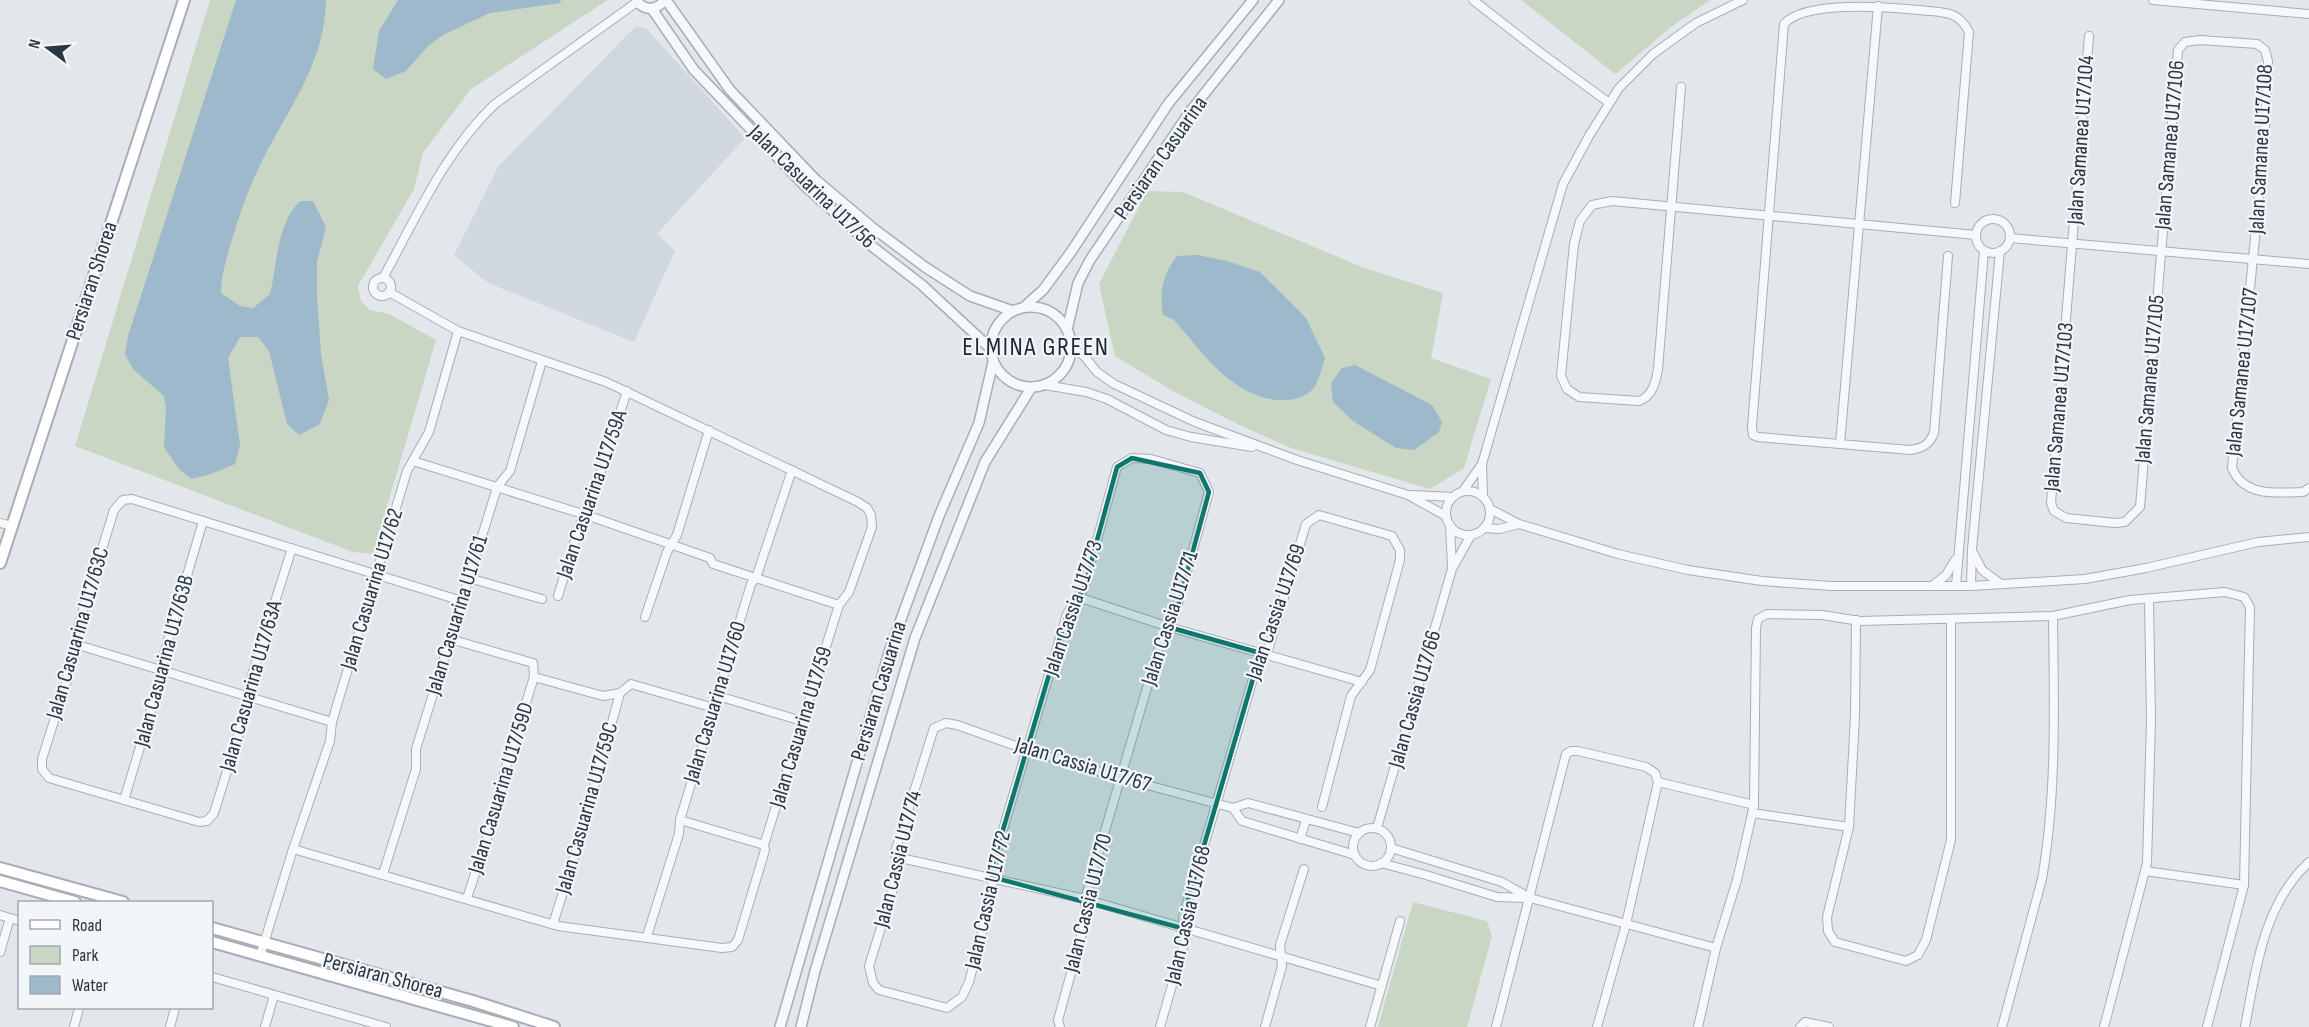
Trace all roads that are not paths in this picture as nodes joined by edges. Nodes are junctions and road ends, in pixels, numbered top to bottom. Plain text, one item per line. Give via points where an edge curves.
1 (184, 0) edge
2 (665, 0) edge
3 (1253, 0) edge
4 (1279, 0) edge
5 (1473, 0) edge
6 (1743, 0) edge
7 (2153, 0) edge
8 (636, 1) edge
9 (1878, 6) junction
10 (652, 9) junction
11 (2309, 14) edge
12 (2089, 36) dead end
13 (2185, 42) joint
14 (1681, 87) dead end
15 (1608, 102) junction
16 (1954, 203) dead end
17 (1671, 208) junction
18 (1769, 216) junction
19 (1859, 225) junction
20 (1976, 235) junction
21 (2010, 238) junction
22 (2073, 243) junction
23 (1984, 251) junction
24 (2000, 251) junction
25 (2161, 251) junction
26 (1948, 256) dead end
27 (2254, 260) junction
28 (2309, 264) edge
29 (383, 278) junction
30 (389, 292) junction
31 (1024, 307) junction
32 (1013, 311) junction
33 (1067, 330) junction
34 (458, 332) junction
35 (1071, 347) junction
36 (990, 348) junction
37 (542, 361) junction
38 (993, 362) junction
39 (1045, 385) junction
40 (1031, 388) junction
41 (627, 391) junction
42 (709, 430) junction
43 (1840, 444) junction
44 (1268, 450) junction
45 (1151, 459) joint
46 (413, 461) junction
47 (1482, 464) junction
48 (792, 470) junction
49 (497, 487) junction
50 (2309, 488) edge
51 (1463, 491) junction
52 (1408, 495) junction
53 (1453, 496) junction
54 (1483, 496) junction
55 (2140, 507) joint
56 (1490, 509) junction
57 (586, 515) junction
58 (1446, 516) junction
59 (203, 521) junction
60 (0, 523) edge
61 (1519, 524) junction
62 (1450, 525) junction
63 (12, 526) junction
64 (1484, 528) junction
65 (1472, 535) junction
66 (2309, 537) edge
67 (671, 546) junction
68 (292, 548) junction
69 (1959, 549) junction
70 (1972, 549) junction
71 (0, 562) edge
72 (1452, 569) junction
73 (375, 574) junction
74 (469, 578) junction
75 (756, 578) junction
76 (2002, 584) junction
77 (1930, 586) junction
78 (1956, 586) junction
79 (1971, 586) junction
80 (558, 596) dead end
81 (1078, 597) junction
82 (542, 599) dead end
83 (2149, 599) junction
84 (462, 601) junction
85 (839, 605) junction
86 (2053, 616) junction
87 (645, 617) dead end
88 (1951, 619) junction
89 (1856, 620) junction
90 (1169, 627) junction
91 (450, 639) junction
92 (78, 645) junction
93 (1264, 654) junction
94 (163, 671) junction
95 (534, 677) junction
96 (1362, 682) junction
97 (620, 693) junction
98 (718, 696) junction
99 (250, 697) junction
100 (714, 708) junction
101 (332, 722) junction
102 (802, 722) junction
103 (934, 728) joint
104 (1027, 750) junction
105 (1121, 778) junction
106 (1656, 778) junction
107 (124, 800) junction
108 (1217, 803) junction
109 (1322, 807) dead end
110 (1233, 808) junction
111 (1753, 809) junction
112 (680, 820) junction
113 (1306, 820) junction
114 (1850, 827) junction
115 (1377, 828) junction
116 (1359, 833) junction
117 (1300, 839) junction
118 (764, 845) junction
119 (1391, 848) junction
120 (293, 849) junction
121 (1355, 855) junction
122 (896, 857) junction
123 (2309, 862) edge
124 (1381, 863) junction
125 (0, 868) edge
126 (1304, 869) dead end
127 (2145, 871) junction
128 (383, 873) junction
129 (992, 877) junction
130 (0, 881) edge
131 (2244, 885) junction
132 (467, 898) junction
133 (1530, 898) junction
134 (1085, 899) junction
135 (68, 901) edge
136 (116, 901) edge
137 (0, 915) edge
138 (10, 918) junction
139 (18, 920) edge
140 (1400, 921) dead end
141 (553, 924) junction
142 (1626, 924) junction
143 (213, 928) edge
144 (1185, 929) junction
145 (647, 936) junction
146 (213, 942) edge
147 (264, 942) junction
148 (1716, 948) junction
149 (0, 952) edge
150 (260, 956) junction
151 (1281, 956) junction
152 (213, 977) edge
153 (1382, 986) junction
154 (274, 995) junction
155 (947, 1008) joint
156 (79, 1009) edge
157 (175, 1009) edge
158 (361, 1024) edge
159 (1803, 1024) edge
160 (74, 1027) edge
161 (170, 1027) edge
162 (265, 1027) edge
163 (386, 1027) edge
164 (513, 1027) edge
165 (554, 1027) edge
166 (780, 1027) edge
167 (801, 1027) edge
168 (1060, 1027) edge
169 (1160, 1027) edge
170 (1265, 1027) edge
171 (1370, 1027) edge
172 (1496, 1027) edge
173 (1597, 1027) edge
174 (1698, 1027) edge
175 (1829, 1027) edge
176 (2002, 1027) edge
177 (2104, 1027) edge
178 (2207, 1027) edge
179 (2244, 1027) edge

1 - 63 main road, Persiaran Shorea
2 - 10 street
2 - 32 street, Jalan Casuarina U17/56 via 730,90 816,180 925,267 970,296
3 - 31 street, Persiaran Casuarina via 1168,104 1071,252 1043,290
4 - 33 street, Persiaran Casuarina via 1189,113 1090,261 1078,284
5 - 15 street
6 - 15 street via 1696,23 1653,54
7 - 11 street
8 - 10 street
8 - 29 street via 481,117 447,163
9 - 16 street via 1949,14 1964,23 1969,32
9 - 18 street via 1824,7 1789,18 1784,24
9 - 19 street
10 - 36 street, Jalan Casuarina U17/56 via 694,70 785,166
12 - 22 street, Jalan Samanea U17/104
13 - 25 street, Jalan Samanea U17/106 via 2178,50
13 - 27 street, Jalan Samanea U17/108 via 2257,44 2265,50 2268,61 2264,148
14 - 17 street
15 - 47 street via 1563,184
17 - 17 street via 1612,201 1592,205 1580,221 1574,244 1561,376 1567,390 1579,397 1639,401 1655,385
17 - 18 street
18 - 19 street
18 - 43 street via 1753,435
19 - 20 street
19 - 43 street
20 - 21 street via 1982,222 1999,219 2007,226
20 - 23 street
21 - 22 street
21 - 24 street
22 - 25 street
22 - 55 street, Jalan Samanea U17/103 via 2051,503 2054,511 2066,518 2115,523 2125,522
23 - 24 street
23 - 69 street
24 - 70 street
25 - 27 street
25 - 55 street, Jalan Samanea U17/105
26 - 43 street via 1934,433 1929,443 1910,450
27 - 28 street
27 - 50 street, Jalan Samanea U17/107 via 2232,468 2237,479 2262,492 2303,492
29 - 30 street via 390,283
29 - 30 street via 375,281 374,292 381,296
30 - 34 street, Jalan Casuarina U17/59
31 - 32 street
31 - 33 street via 1054,314
32 - 36 street via 996,326
33 - 35 street
34 - 37 street, Jalan Casuarina U17/59
34 - 46 street, Jalan Casuarina U17/62 via 429,432
35 - 39 street via 1064,370
35 - 44 street via 1114,384 1195,422
36 - 38 street
37 - 41 street, Jalan Casuarina U17/59
37 - 49 street, Jalan Casuarina U17/61 via 510,471
38 - 40 street via 1008,381
38 - 166 street, Persiaran Casuarina via 979,423 890,648
39 - 40 street
39 - 44 street via 1107,399 1166,430
40 - 167 street, Persiaran Casuarina via 985,462 915,638
41 - 42 street, Jalan Casuarina U17/59
41 - 57 street, Jalan Casuarina U17/59A
42 - 48 street, Jalan Casuarina U17/59
42 - 67 street
44 - 52 street
45 - 81 street, Jalan Cassia U17/73 via 1132,458 1117,467 1084,588
45 - 90 street, Jalan Cassia U17/71 via 1200,473 1209,492
46 - 49 street
46 - 73 street, Jalan Casuarina U17/62
47 - 51 street
47 - 54 street
48 - 75 street, Jalan Casuarina U17/60
48 - 85 street, Jalan Casuarina U17/59 via 858,502 871,515 872,527 853,581
49 - 57 street
49 - 74 street, Jalan Casuarina U17/61
51 - 53 street
51 - 54 street
52 - 53 street
52 - 58 street
53 - 58 street
54 - 56 street
56 - 61 street
56 - 64 street
57 - 67 street
57 - 80 street, Jalan Casuarina U17/59A
58 - 62 street
59 - 68 street
59 - 92 street, Jalan Casuarina U17/63C via 132,499 123,501 114,510 77,630
59 - 94 street, Jalan Casuarina U17/63B via 162,661
60 - 63 street
61 - 64 street
61 - 77 street via 1618,555 1688,570 1831,586
62 - 65 street via 1459,533
62 - 72 street, Jalan Cassia U17/66
63 - 71 main road, Persiaran Shorea
64 - 65 street
65 - 72 street, Jalan Cassia U17/66
66 - 76 street via 2258,542 2085,579
67 - 75 street
67 - 87 street
68 - 73 street
68 - 99 street, Jalan Casuarina U17/63A via 250,681
69 - 77 street via 1954,565
69 - 78 street
70 - 76 street via 1982,570
70 - 79 street
72 - 115 street, Jalan Cassia U17/66
73 - 84 street
73 - 101 street, Jalan Casuarina U17/62
74 - 82 street, Jalan Casuarina U17/59A
74 - 84 street, Jalan Casuarina U17/61
75 - 85 street
75 - 98 street, Jalan Casuarina U17/60
76 - 79 street
77 - 78 street
78 - 79 street
81 - 90 street
81 - 104 street, Jalan Cassia U17/73 via 1067,614
83 - 86 street
83 - 127 street via 2151,721
83 - 131 street via 2225,592 2244,597 2250,607
84 - 91 street, Jalan Casuarina U17/61
85 - 102 street, Jalan Casuarina U17/59
86 - 88 street
86 - 176 street via 2054,717 2046,856
88 - 89 street
88 - 114 street via 1951,840 1926,940 1918,955 1906,961 1835,942 1828,931 1827,917
89 - 111 street via 1767,614 1758,619
89 - 114 street
90 - 93 street
90 - 105 street, Jalan Cassia U17/71 via 1161,640
91 - 95 street via 533,663
91 - 128 street, Jalan Casuarina U17/61 via 416,749 416,769
92 - 94 street
92 - 107 street, Jalan Casuarina U17/63C via 42,769 50,778
93 - 96 street
93 - 96 street, Jalan Cassia U17/69 via 1306,524 1319,515 1341,520 1392,536 1400,550 1370,670
93 - 108 street, Jalan Cassia U17/69 via 1255,672
94 - 99 street
94 - 107 street, Jalan Casuarina U17/63B
95 - 97 street via 603,696
95 - 132 street, Jalan Casuarina U17/59D via 503,777 506,781
96 - 109 street via 1351,696
97 - 100 street via 631,684
97 - 141 street, Jalan Casuarina U17/59C
98 - 100 street, Jalan Casuarina U17/60
98 - 102 street
99 - 101 street
99 - 107 street, Jalan Casuarina U17/63A via 214,813 207,821
100 - 112 street, Jalan Casuarina U17/60
101 - 120 street, Jalan Casuarina U17/62 via 330,741
102 - 118 street, Jalan Casuarina U17/59
103 - 104 street, Jalan Cassia U17/67 via 946,723 957,725
103 - 122 street, Jalan Cassia U17/74
104 - 105 street, Jalan Cassia U17/67
104 - 129 street, Jalan Cassia U17/72
105 - 108 street, Jalan Cassia U17/67
105 - 134 street, Jalan Cassia U17/70
106 - 111 street
106 - 133 street via 1646,767 1571,751 1566,754
106 - 142 street
108 - 110 street, Jalan Cassia U17/67
108 - 144 street, Jalan Cassia U17/68 via 1183,917
110 - 113 street, Jalan Cassia U17/67 via 1248,803
110 - 117 street, Jalan Cassia U17/67 via 1242,821
111 - 114 street
111 - 148 street
112 - 118 street
112 - 145 street, Jalan Casuarina U17/60
113 - 116 street, Jalan Cassia U17/67
113 - 117 street
115 - 116 street
115 - 119 street via 1388,836
116 - 121 street via 1354,843
117 - 121 street, Jalan Cassia U17/67
118 - 145 street, Jalan Casuarina U17/59 via 738,940 732,947
119 - 124 street
119 - 133 street via 1502,882
120 - 128 street, Jalan Casuarina U17/59
120 - 147 street, Jalan Casuarina U17/62
121 - 124 street via 1369,866
122 - 129 street
122 - 155 street, Jalan Cassia U17/74 via 898,873 869,966 873,983 879,990
123 - 179 street via 2286,888 2271,914
124 - 133 street via 1497,897
125 - 136 main road
126 - 151 street via 1280,945
127 - 131 street
127 - 177 street
128 - 132 street, Jalan Casuarina U17/59
129 - 134 street
129 - 155 street, Jalan Cassia U17/72 via 993,891 969,982 962,996
130 - 135 main road
131 - 178 street
132 - 141 street, Jalan Casuarina U17/59
133 - 142 street
133 - 172 street
134 - 144 street
134 - 168 street, Jalan Cassia U17/70 via 1086,920 1058,1020
137 - 138 street
138 - 139 street
138 - 149 street
140 - 153 street
141 - 145 street, Jalan Casuarina U17/59
142 - 148 street
142 - 173 street
143 - 147 main road, Persiaran Shorea
144 - 151 street
144 - 169 street, Jalan Cassia U17/68
146 - 150 main road, Persiaran Shorea
147 - 150 street, Jalan Casuarina U17/62
147 - 165 main road, Persiaran Shorea
148 - 174 street
150 - 164 main road, Persiaran Shorea
151 - 153 street
151 - 170 street via 1282,966
152 - 154 street
153 - 171 street
154 - 158 street
154 - 162 street
156 - 160 street
157 - 161 street
158 - 163 street
159 - 175 street

